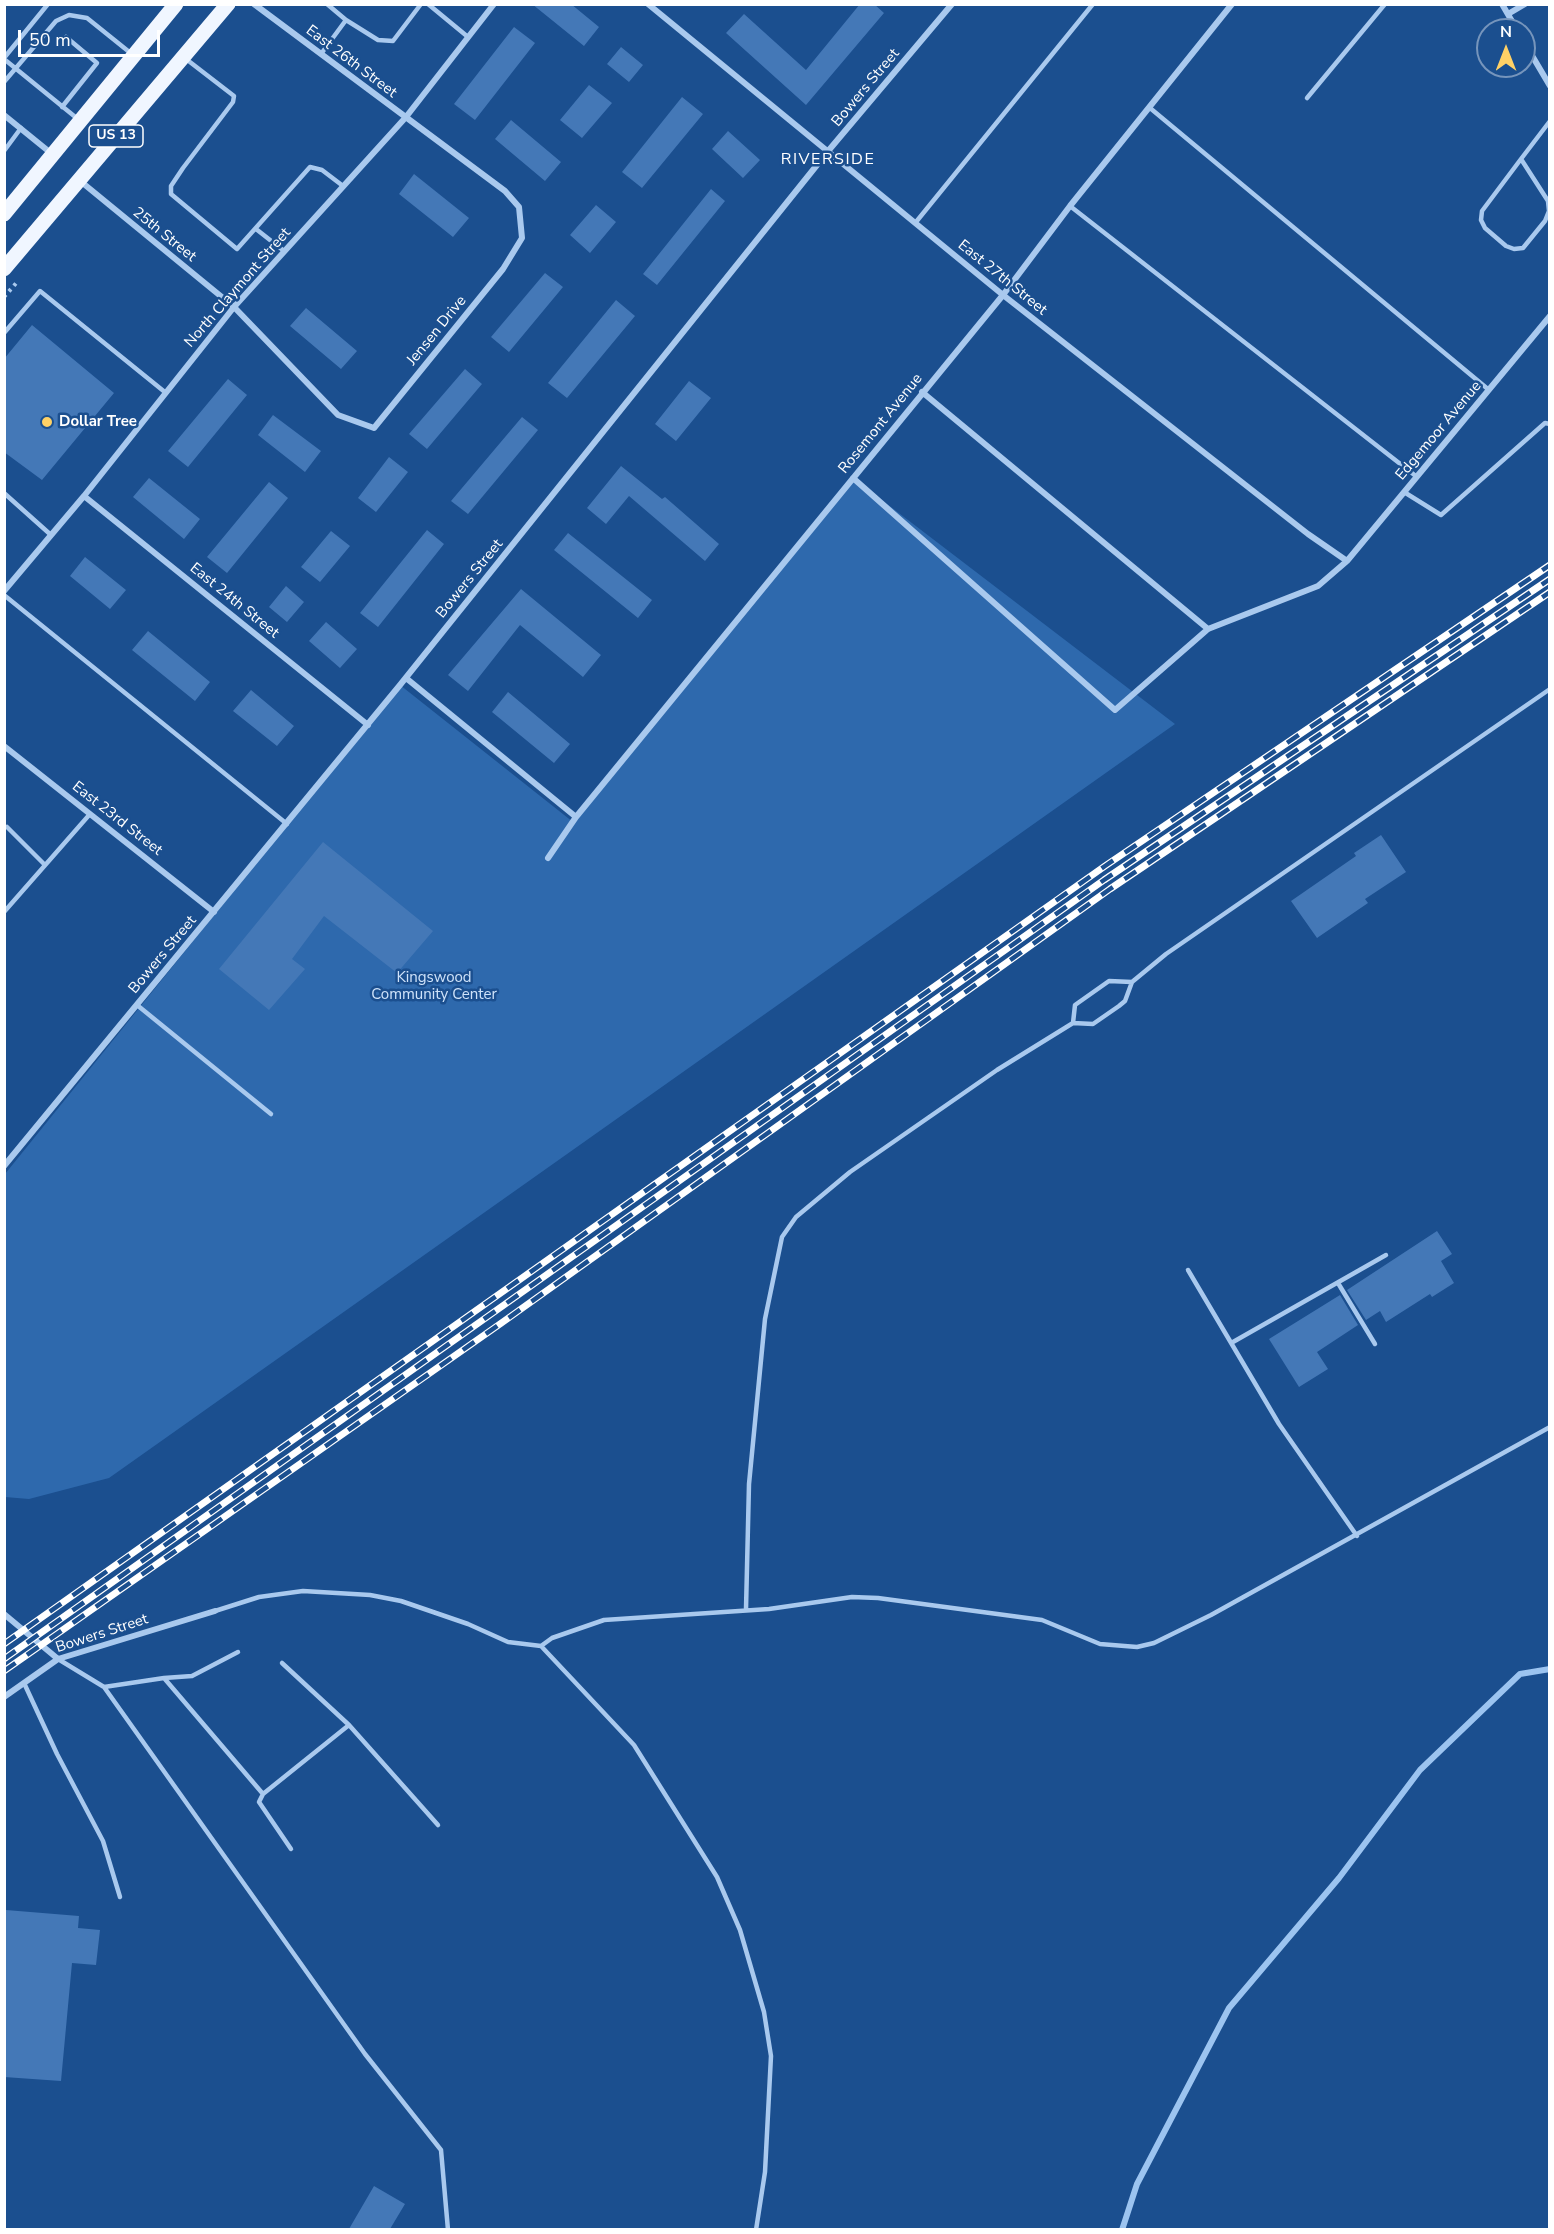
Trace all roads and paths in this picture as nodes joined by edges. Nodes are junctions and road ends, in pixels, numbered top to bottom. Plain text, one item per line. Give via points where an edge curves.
1 (48, 4) edge
2 (228, 4) edge
3 (254, 4) edge
4 (327, 4) edge
5 (421, 4) edge
6 (428, 4) edge
7 (494, 4) edge
8 (648, 4) edge
9 (952, 4) edge
10 (1093, 4) edge
11 (1232, 4) edge
12 (1385, 4) edge
13 (1502, 4) edge
14 (1525, 4) edge
15 (175, 5) edge
16 (1508, 14) junction
17 (1510, 18) edge
18 (346, 20) junction
19 (66, 38) dead end
20 (468, 38) junction
21 (321, 54) junction
22 (134, 56) junction
23 (184, 57) junction
24 (4, 58) edge
25 (1536, 62) edge
26 (16, 68) junction
27 (4, 82) edge
28 (1550, 86) edge
29 (1307, 98) dead end
30 (62, 107) junction
31 (1150, 108) junction
32 (4, 115) edge
33 (405, 117) junction
34 (1550, 121) edge
35 (80, 122) junction
36 (21, 128) junction
37 (829, 150) junction
38 (4, 151) edge
39 (53, 154) junction
40 (1521, 159) junction
41 (78, 180) junction
42 (343, 186) junction
43 (1070, 206) junction
44 (4, 214) edge
45 (916, 222) junction
46 (256, 229) junction
47 (284, 251) junction
48 (4, 269) edge
49 (18, 280) dead end
50 (1003, 295) junction
51 (4, 297) edge
52 (234, 307) junction
53 (1550, 316) edge
54 (4, 333) edge
55 (1489, 390) junction
56 (922, 392) junction
57 (166, 393) junction
58 (1550, 424) edge
59 (1416, 477) junction
60 (853, 478) junction
61 (1404, 492) junction
62 (4, 493) edge
63 (84, 496) junction
64 (51, 535) junction
65 (1347, 561) junction
66 (4, 593) edge
67 (1208, 629) junction
68 (406, 678) junction
69 (1550, 689) edge
70 (368, 724) junction
71 (4, 746) edge
72 (90, 814) junction
73 (576, 817) junction
74 (286, 824) junction
75 (7, 827) dead end
76 (548, 858) dead end
77 (45, 865) junction
78 (4, 912) edge
79 (214, 912) junction
80 (1132, 982) junction
81 (137, 1005) junction
82 (1073, 1023) junction
83 (271, 1114) dead end
84 (4, 1166) edge
85 (1386, 1255) dead end
86 (1188, 1270) dead end
87 (1338, 1283) junction
88 (1233, 1342) junction
89 (1375, 1344) dead end
90 (1550, 1427) edge
91 (1357, 1536) junction
92 (746, 1608) junction
93 (214, 1611) joint
94 (4, 1614) edge
95 (541, 1646) junction
96 (238, 1652) dead end
97 (58, 1659) junction
98 (282, 1663) dead end
99 (164, 1678) junction
100 (24, 1683) junction
101 (104, 1687) junction
102 (4, 1697) edge
103 (350, 1725) junction
104 (263, 1794) junction
105 (438, 1826) dead end
106 (291, 1849) dead end
107 (120, 1896) dead end
108 (448, 2229) edge
109 (756, 2229) edge

1 - 24 lane
2 - 23 main road, US 13
3 - 21 street, East 26th Street
4 - 18 lane
5 - 18 lane via 393,41 378,40
6 - 20 lane
7 - 20 street, North Claymont Street
8 - 37 street, East 27th Street
9 - 37 street, Bowers Street
10 - 45 lane
11 - 31 street, Rosemont Avenue
12 - 29 lane
13 - 16 street
14 - 16 street
15 - 22 main road, US 13
16 - 17 street
18 - 21 lane
19 - 30 lane via 97,63
20 - 33 street, North Claymont Street
21 - 33 street, East 26th Street
22 - 26 lane via 87,18 69,15 56,21
22 - 35 main road, US 13
23 - 41 main road, US 13
23 - 46 lane via 234,96 171,186 171,194 237,249
24 - 26 lane
25 - 28 street
26 - 27 lane
26 - 30 lane
30 - 35 lane
31 - 43 street, Rosemont Avenue
31 - 55 lane
32 - 36 street
33 - 42 street, North Claymont Street
33 - 52 street, Jensen Drive via 505,191 519,207 522,238 503,269 374,428 338,415
34 - 40 lane
35 - 39 main road, US 13
36 - 38 lane
36 - 39 street
37 - 45 street, East 27th Street
37 - 68 street, Bowers Street
39 - 44 main road, US 13
40 - 40 lane via 1482,211 1481,220 1485,228 1514,249 1522,248 1549,211 1548,201
41 - 48 main road, US 13
41 - 52 street, 25th Street
42 - 46 lane via 322,170 310,167
42 - 47 street, North Claymont Street
43 - 50 street, Rosemont Avenue
43 - 59 lane
45 - 50 street, East 27th Street
46 - 47 lane
47 - 52 street, North Claymont Street
49 - 51 path
50 - 56 street, Rosemont Avenue
50 - 65 street, East 27th Street
52 - 57 street, North Claymont Street
53 - 55 street, Edgemoor Avenue
54 - 57 lane via 40,291
55 - 59 street, Edgemoor Avenue
56 - 60 street, Rosemont Avenue
56 - 67 street
57 - 63 street, North Claymont Street
58 - 61 lane via 1545,423 1441,515
59 - 61 street, Edgemoor Avenue
60 - 67 street, Edgemoor Avenue via 1115,710
60 - 73 street, Rosemont Avenue
61 - 65 street, Edgemoor Avenue
62 - 64 lane
63 - 64 street, North Claymont Street
63 - 70 street, East 24th Street
64 - 66 street, North Claymont Street
65 - 67 street, Edgemoor Avenue via 1318,586
66 - 74 lane
68 - 70 street, Bowers Street
68 - 73 street
69 - 80 lane via 1166,954
70 - 74 street, Bowers Street
71 - 72 street, East 23rd Street
72 - 77 lane
72 - 79 street, East 23rd Street
73 - 76 street, Rosemont Avenue
74 - 79 street, Bowers Street
75 - 77 lane
77 - 78 lane
79 - 81 street, Bowers Street
80 - 82 lane via 1119,1006 1093,1024
80 - 82 lane via 1109,981 1075,1005
81 - 83 lane
81 - 84 street, Bowers Street
82 - 92 lane via 997,1070 850,1172 803,1210 782,1237 769,1291 756,1401
85 - 87 lane
86 - 88 lane
87 - 88 lane
87 - 89 lane
88 - 91 lane via 1279,1424
90 - 91 lane
91 - 92 lane via 1211,1615 1154,1643 1137,1647 1100,1644 1042,1620 878,1598
92 - 95 lane via 604,1620 552,1638
93 - 95 lane via 259,1597 303,1591 369,1594 468,1624 508,1642
93 - 97 street, Bowers Street
94 - 97 street
95 - 109 lane via 634,1745 717,1876 740,1929 764,2012 771,2056 765,2172
96 - 99 lane via 192,1676
97 - 100 street, Bowers Street
97 - 101 lane
98 - 103 lane
99 - 101 lane
99 - 104 lane
100 - 102 street, Bowers Street
100 - 107 lane via 103,1841
101 - 108 lane via 365,2054 441,2150
103 - 104 lane
103 - 105 lane
104 - 106 lane via 259,1802

